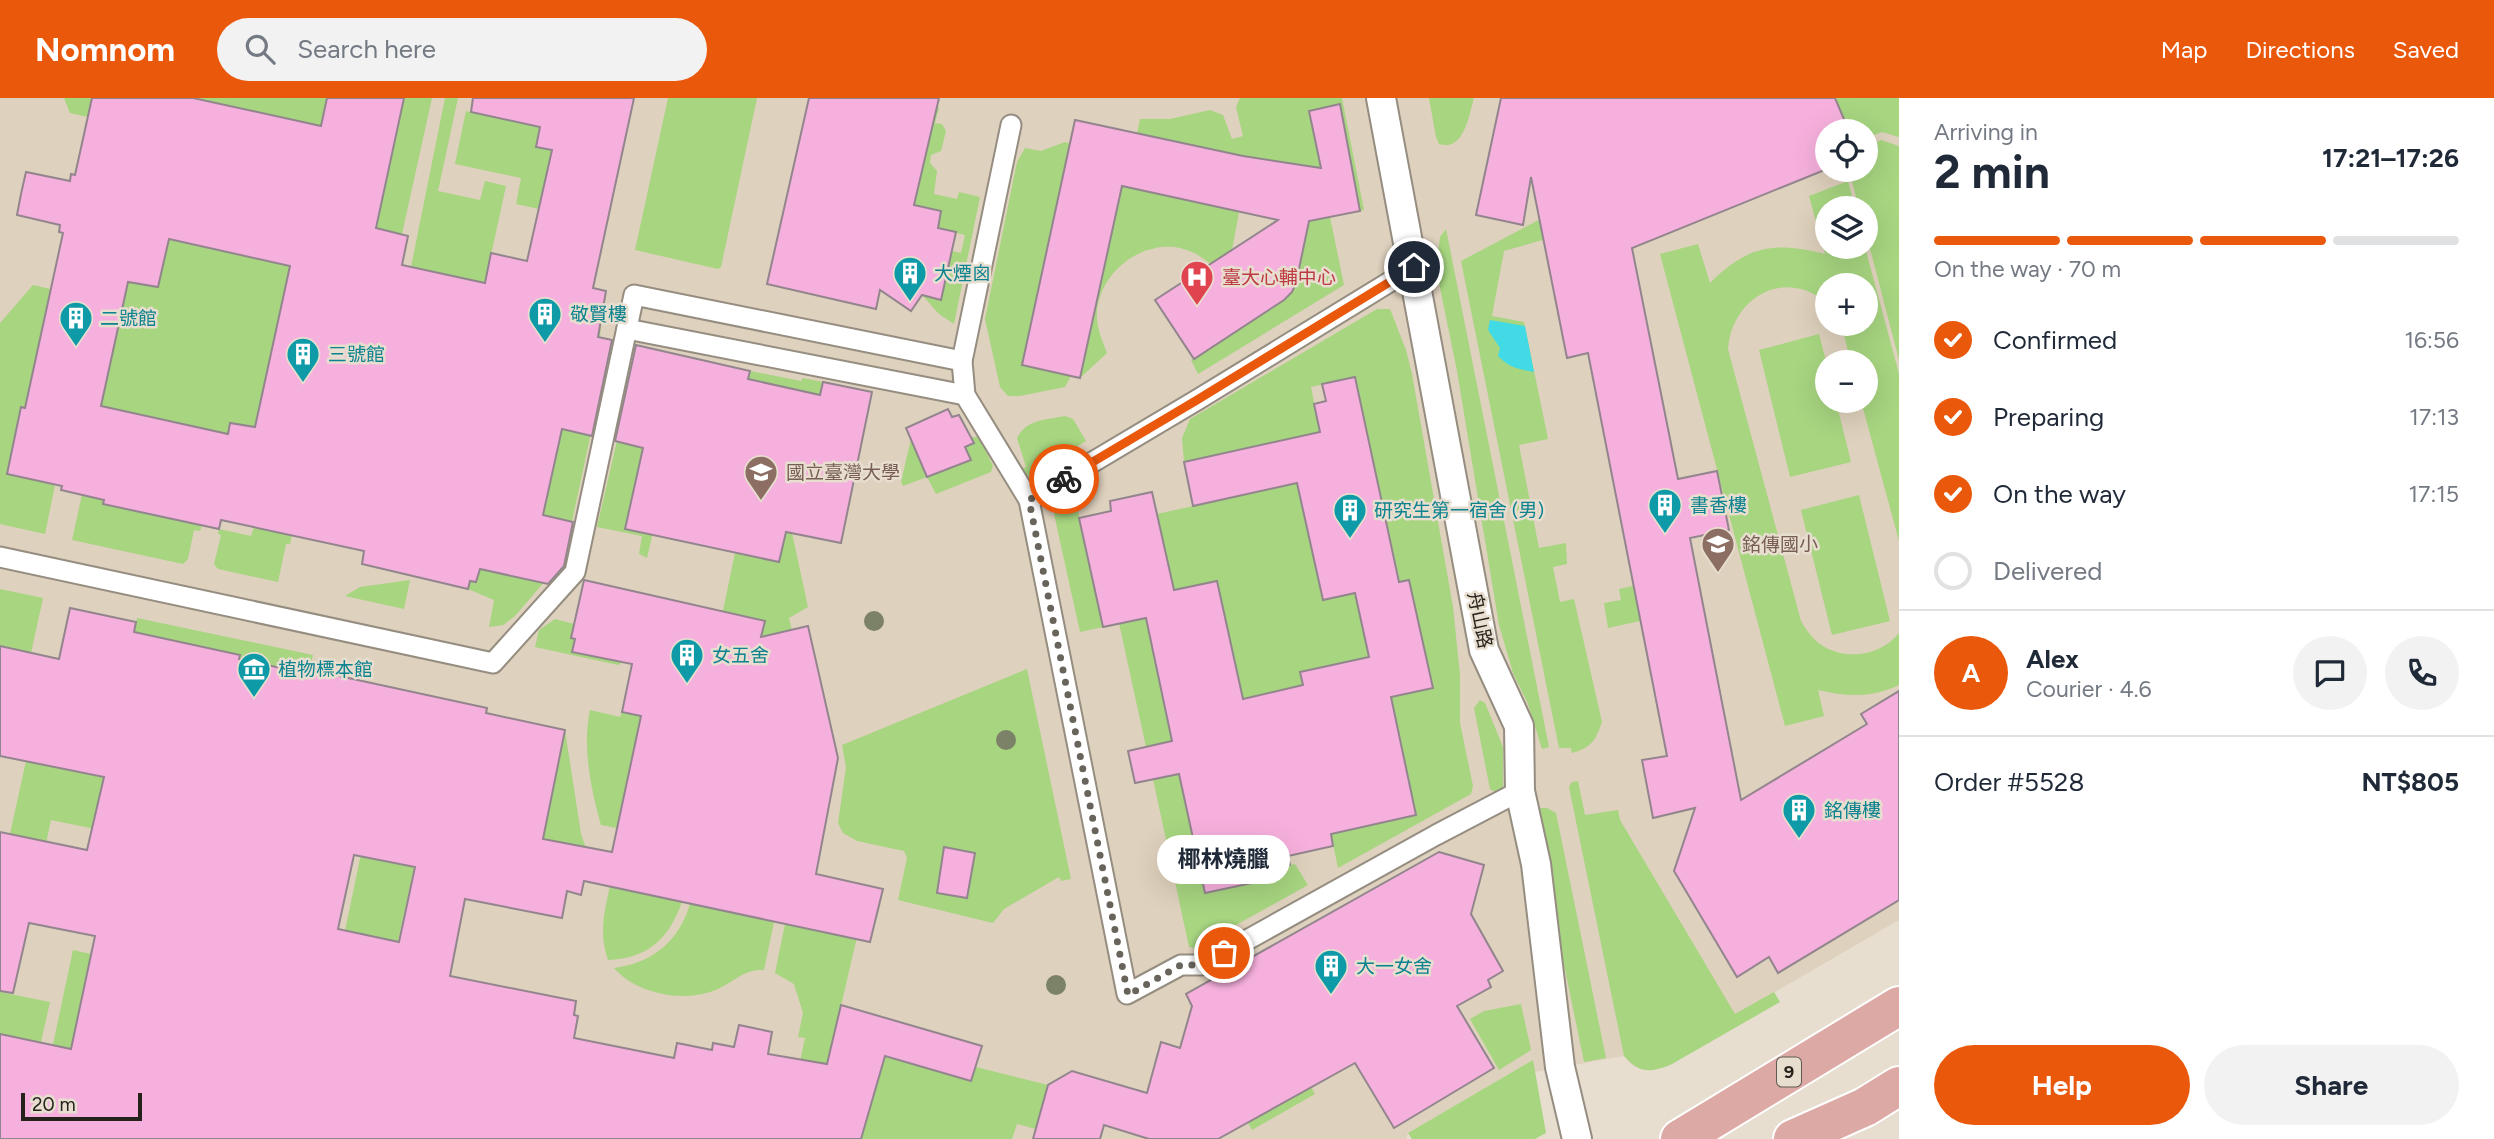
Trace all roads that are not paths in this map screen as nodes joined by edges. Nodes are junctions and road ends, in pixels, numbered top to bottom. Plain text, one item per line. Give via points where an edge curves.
1 (1381, 98) edge
2 (1011, 125) dead end
3 (1414, 267) junction
4 (627, 329) junction
5 (962, 361) junction
6 (965, 395) junction
7 (1029, 500) junction
8 (0, 557) edge
9 (1520, 791) junction
10 (1899, 1006) edge
11 (1899, 1086) edge
12 (1899, 1107) edge
13 (1577, 1139) edge
14 (1680, 1139) edge
15 (1793, 1139) edge
16 (1837, 1139) edge

1 - 3 street, 舟山路
2 - 5 lane
3 - 7 lane
3 - 9 street, 舟山路 via 1484,650 1519,726
4 - 5 lane via 635,295
4 - 6 lane
4 - 8 lane via 575,572 493,663
5 - 6 lane
6 - 7 lane
7 - 9 lane via 1128,995 1181,965 1202,965
9 - 13 street, 舟山路 via 1536,864 1560,1067
10 - 14 main road, 9
11 - 15 main road via 1865,1107
12 - 16 main road

